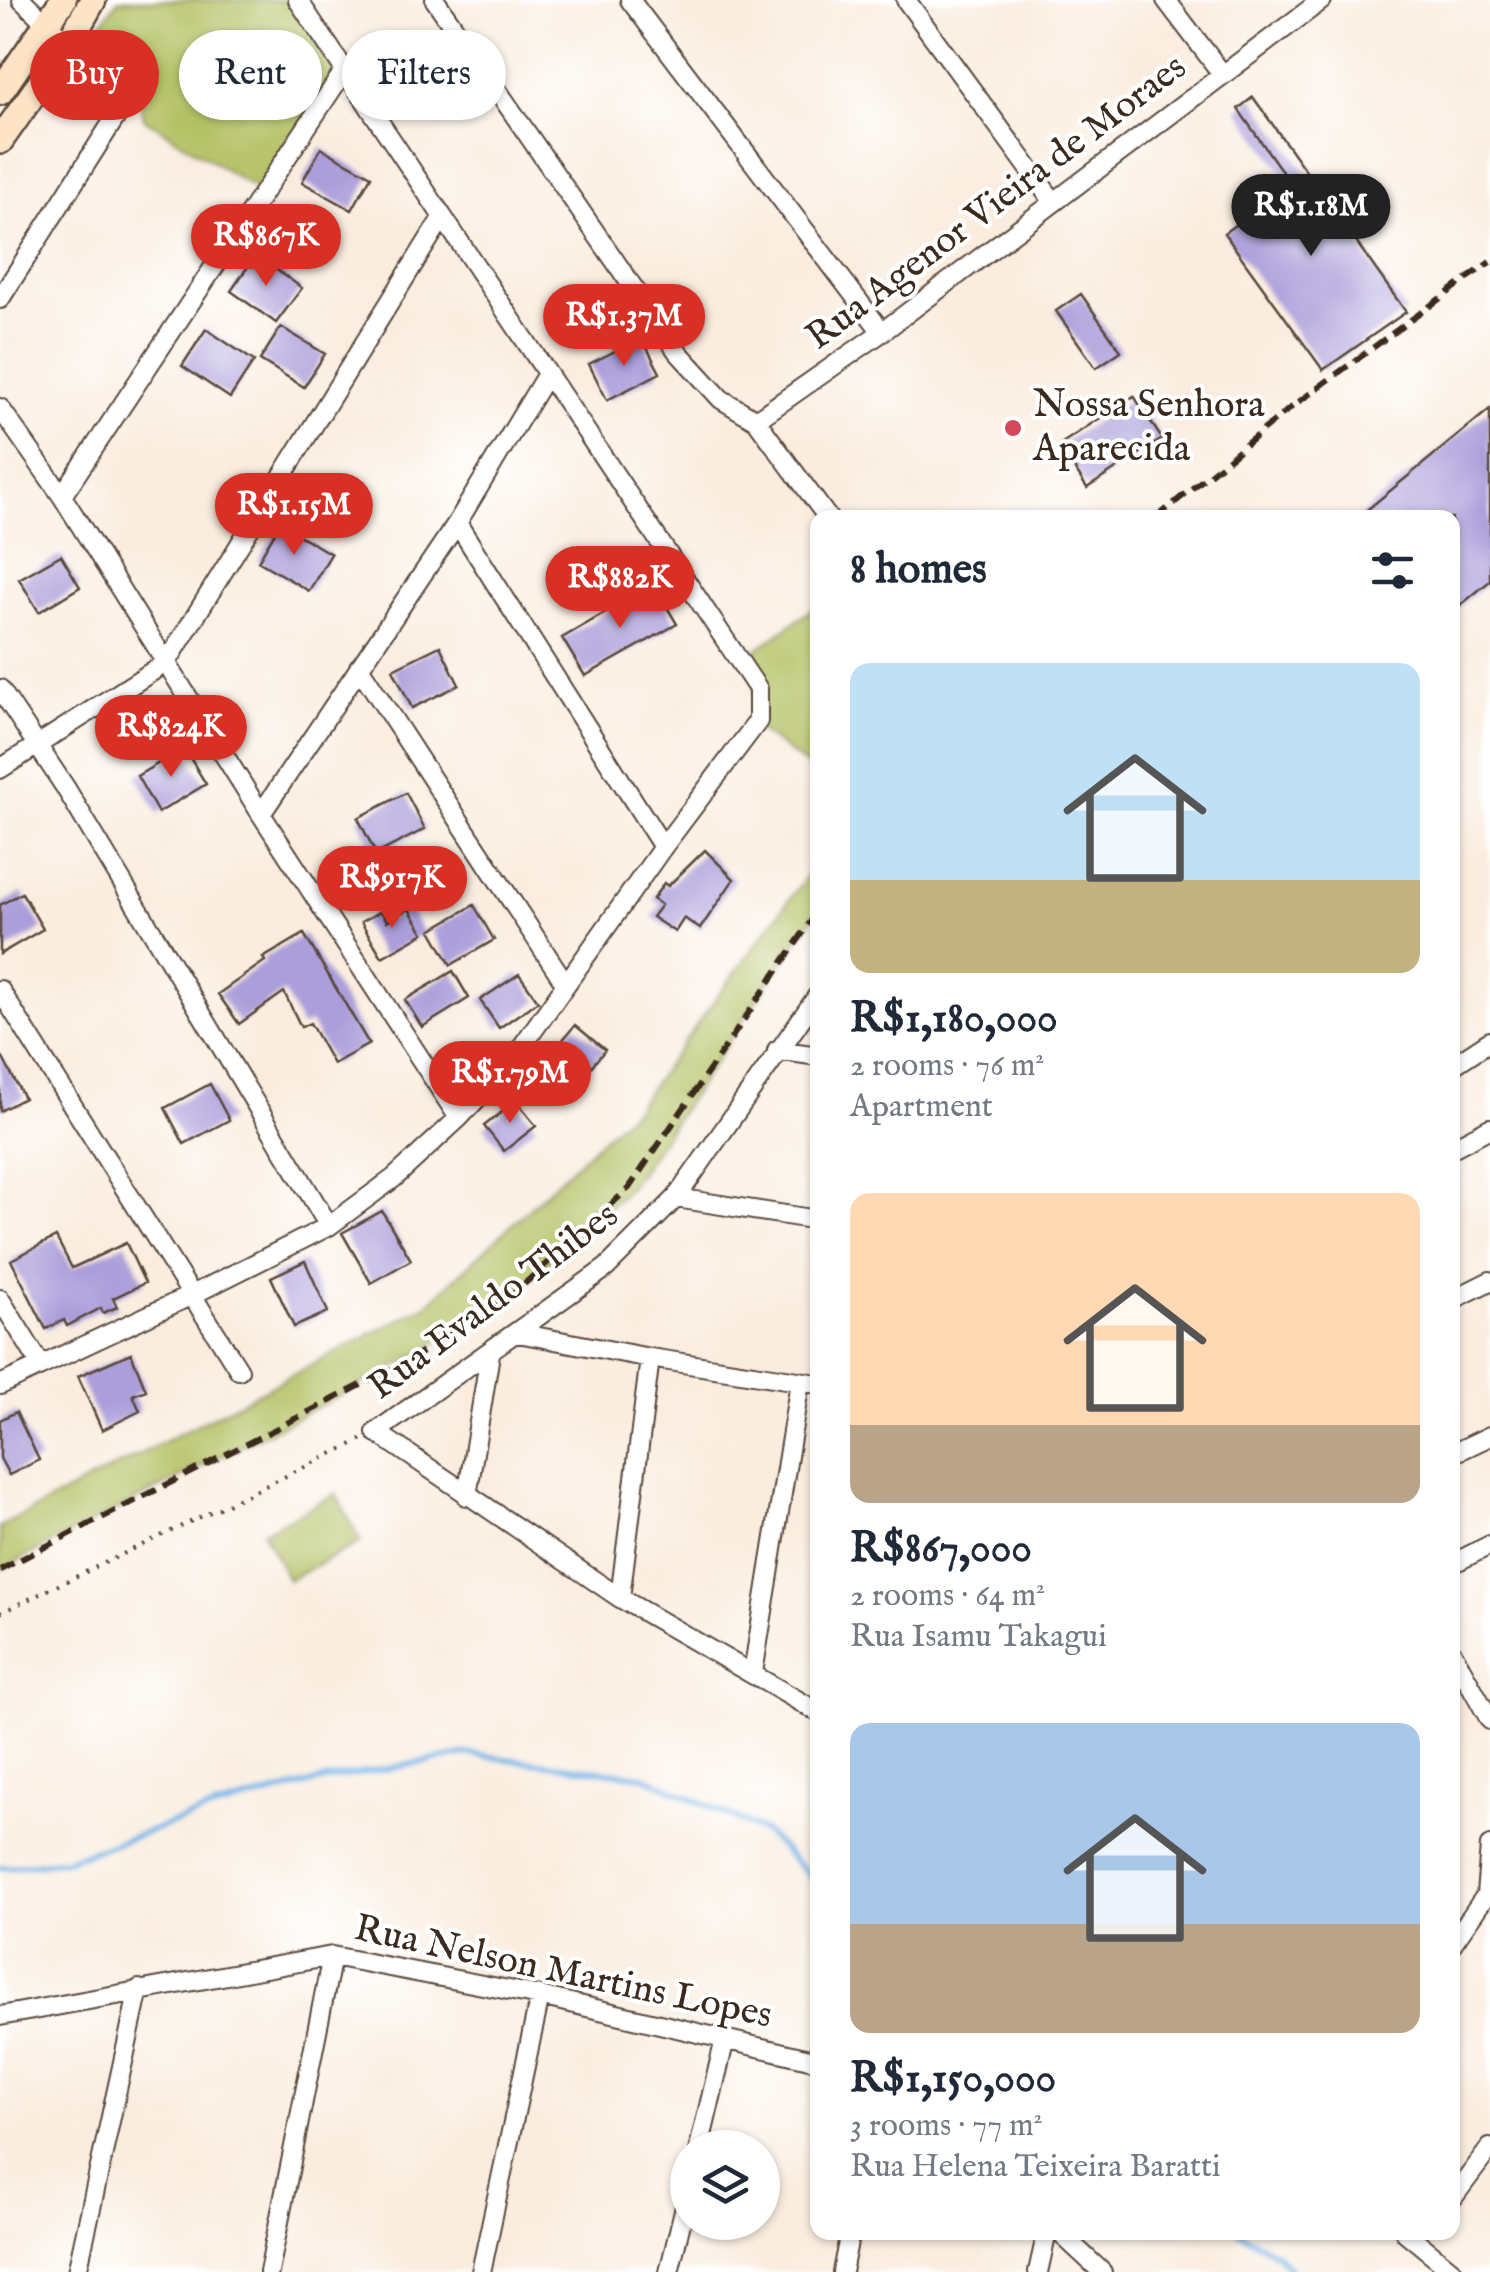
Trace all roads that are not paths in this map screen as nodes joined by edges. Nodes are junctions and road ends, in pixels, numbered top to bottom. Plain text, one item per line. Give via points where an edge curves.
1 (22, 0) edge
2 (63, 0) edge
3 (93, 0) edge
4 (298, 0) edge
5 (435, 0) edge
6 (630, 0) edge
7 (906, 0) edge
8 (1166, 0) edge
9 (1322, 0) edge
10 (48, 27) junction
11 (52, 30) edge
12 (76, 30) edge
13 (342, 68) edge
14 (342, 74) edge
15 (1223, 75) junction
16 (0, 92) edge
17 (30, 98) edge
18 (114, 120) edge
19 (377, 120) edge
20 (0, 140) edge
21 (1053, 201) junction
22 (442, 218) junction
23 (0, 299) edge
24 (882, 332) junction
25 (546, 374) junction
26 (0, 408) edge
27 (756, 420) junction
28 (62, 496) junction
29 (822, 510) edge
30 (457, 523) junction
31 (167, 662) junction
32 (359, 667) junction
33 (0, 689) edge
34 (38, 745) junction
35 (0, 769) edge
36 (262, 814) junction
37 (664, 847) junction
38 (564, 983) junction
39 (0, 990) edge
40 (810, 1006) edge
41 (1490, 1042) edge
42 (777, 1050) junction
43 (810, 1055) edge
44 (1460, 1061) edge
45 (459, 1118) junction
46 (1490, 1128) edge
47 (1460, 1144) edge
48 (676, 1198) junction
49 (810, 1219) edge
50 (329, 1226) junction
51 (1490, 1281) edge
52 (194, 1294) junction
53 (1460, 1296) edge
54 (0, 1299) edge
55 (518, 1333) junction
56 (490, 1354) junction
57 (650, 1358) junction
58 (41, 1365) junction
59 (240, 1370) dead end
60 (809, 1383) edge
61 (0, 1385) edge
62 (1490, 1436) edge
63 (1460, 1446) edge
64 (467, 1496) junction
65 (1490, 1546) edge
66 (1460, 1560) edge
67 (620, 1598) junction
68 (1460, 1667) edge
69 (753, 1673) junction
70 (810, 1707) edge
71 (1490, 1723) edge
72 (1490, 1846) edge
73 (1489, 1893) edge
74 (1460, 1933) edge
75 (332, 1956) junction
76 (139, 1989) junction
77 (540, 1996) junction
78 (0, 2016) edge
79 (724, 2039) junction
80 (810, 2059) edge
81 (702, 2130) edge
82 (1490, 2148) edge
83 (1460, 2188) edge
84 (677, 2240) edge
85 (848, 2240) edge
86 (1045, 2240) edge
87 (1068, 2240) edge
88 (1421, 2240) edge
89 (77, 2272) edge
90 (269, 2272) edge
91 (481, 2272) edge
92 (669, 2272) edge
93 (842, 2272) edge
94 (1038, 2272) edge
95 (1102, 2272) edge
96 (1454, 2272) edge

1 - 10 street
2 - 10 main road
3 - 12 main road
4 - 13 street
5 - 27 street via 677,351 721,399
6 - 24 street
7 - 21 street
8 - 15 street
9 - 15 street, Rua Agenor Vieira de Moraes
10 - 11 street
10 - 16 main road
14 - 28 street
15 - 21 street, Rua Agenor Vieira de Moraes
17 - 20 main road
18 - 23 street
19 - 22 street
21 - 24 street, Rua Agenor Vieira de Moraes
22 - 25 street
22 - 31 street
24 - 27 street, Rua Agenor Vieira de Moraes
25 - 30 street
25 - 37 street via 758,689 758,721
26 - 28 street
27 - 29 street
28 - 31 street
30 - 32 street
30 - 37 street
31 - 34 street
31 - 36 street
32 - 36 street
32 - 38 street
33 - 34 street
34 - 35 street
34 - 50 street
36 - 45 street
37 - 38 street
38 - 45 street via 511,1062
39 - 52 street
40 - 42 street, Rua Evaldo Thibes
41 - 44 street
42 - 43 street
42 - 48 street, Rua Evaldo Thibes
45 - 50 street
46 - 47 street
48 - 49 street
48 - 55 street, Rua Evaldo Thibes via 606,1268
50 - 52 street
51 - 53 street
52 - 58 street
52 - 59 street
54 - 58 street
55 - 56 street, Rua Evaldo Thibes
55 - 57 street
56 - 64 street
56 - 64 street, Rua Evaldo Thibes via 376,1432
57 - 60 street
57 - 67 street
58 - 61 street
60 - 69 street
62 - 63 street
64 - 67 street, Rua Evaldo Thibes
65 - 66 street
67 - 69 street, Rua Evaldo Thibes
68 - 71 street
69 - 70 street, Rua Evaldo Thibes
72 - 73 street
73 - 74 street
75 - 76 street, Rua Nelson Martins Lopes
75 - 77 street, Rua Nelson Martins Lopes
75 - 90 street
76 - 78 street, Rua Nelson Martins Lopes
76 - 89 street
77 - 79 street, Rua Nelson Martins Lopes
77 - 91 street
79 - 80 street, Rua Nelson Martins Lopes
79 - 81 street
82 - 83 street
84 - 92 street
85 - 93 street
86 - 94 street
87 - 95 street
88 - 96 street

